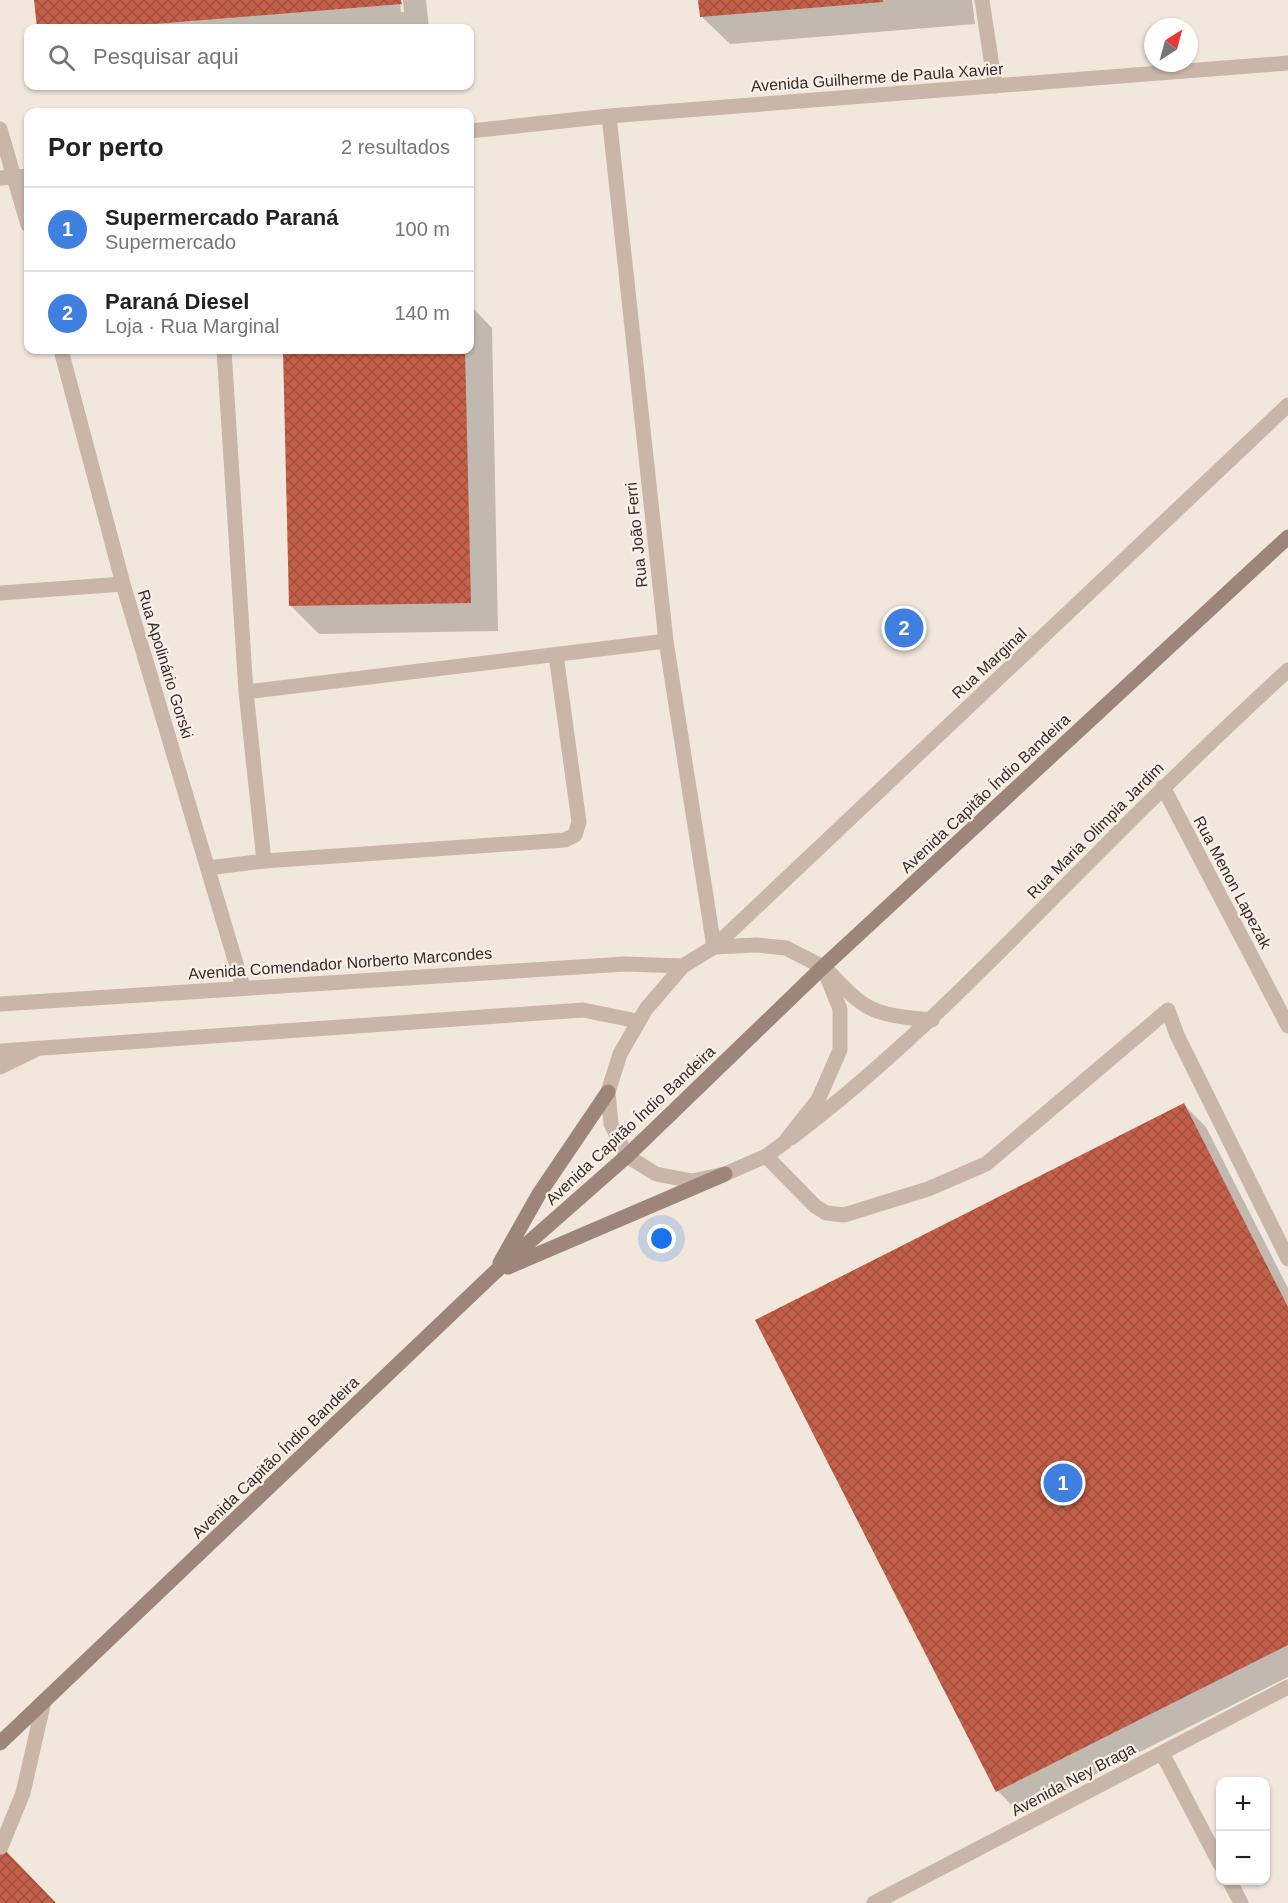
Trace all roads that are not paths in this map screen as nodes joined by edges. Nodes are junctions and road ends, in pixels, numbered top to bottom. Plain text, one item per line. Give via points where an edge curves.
1 (982, 0) edge
2 (1288, 63) edge
3 (995, 86) junction
4 (609, 116) junction
5 (474, 130) edge
6 (0, 131) edge
7 (22, 176) edge
8 (0, 178) edge
9 (24, 192) edge
10 (62, 354) edge
11 (224, 354) edge
12 (1288, 405) edge
13 (1288, 537) edge
14 (123, 584) junction
15 (0, 593) edge
16 (666, 641) junction
17 (556, 655) junction
18 (1288, 670) edge
19 (246, 692) junction
20 (1163, 787) junction
21 (264, 861) junction
22 (207, 868) junction
23 (714, 947) junction
24 (683, 966) junction
25 (824, 967) junction
26 (243, 987) junction
27 (0, 1004) edge
28 (932, 1020) junction
29 (637, 1021) junction
30 (1288, 1026) edge
31 (37, 1049) junction
32 (0, 1051) edge
33 (0, 1067) edge
34 (608, 1092) junction
35 (784, 1143) junction
36 (627, 1156) junction
37 (766, 1156) junction
38 (725, 1174) junction
39 (1282, 1230) edge
40 (1288, 1259) edge
41 (494, 1273) junction
42 (1288, 1687) edge
43 (44, 1701) junction
44 (0, 1743) edge
45 (1162, 1753) junction
46 (1, 1847) edge
47 (1216, 1855) edge
48 (1231, 1885) edge
49 (874, 1903) edge
50 (1241, 1903) edge

1 - 3 street
2 - 3 street, Avenida Guilherme de Paula Xavier
3 - 4 street, Avenida Guilherme de Paula Xavier
4 - 5 street, Avenida Guilherme de Paula Xavier
4 - 16 street, Rua João Ferri
6 - 7 street
7 - 8 street
7 - 9 street
10 - 14 street, Rua Apolinário Gorski
11 - 19 street
12 - 23 street, Rua Marginal
13 - 25 main road, Avenida Capitão Índio Bandeira
14 - 15 street
14 - 22 street, Rua Apolinário Gorski
16 - 17 street
16 - 23 street, Rua João Ferri
17 - 19 street
17 - 21 street via 579,822 575,835 565,840
18 - 20 street, Rua Maria Olimpia Jardim
19 - 21 street
20 - 28 street, Rua Maria Olimpia Jardim
20 - 30 street, Rua Menon Lapezak
21 - 22 street
22 - 26 street, Rua Apolinário Gorski
23 - 24 street, Rua Marginal
23 - 25 street via 786,948
24 - 26 street, Avenida Comendador Norberto Marcondes via 626,964
24 - 29 street
25 - 28 street via 859,1004 885,1015
25 - 35 street via 840,1009 840,1050 818,1100
25 - 36 main road, Avenida Capitão Índio Bandeira
26 - 27 street, Avenida Comendador Norberto Marcondes
28 - 35 street, Rua Maria Olimpia Jardim via 876,1071
29 - 31 street via 583,1010
29 - 34 street via 620,1054
31 - 32 street
31 - 33 street
34 - 36 street via 610,1125
34 - 41 main road via 539,1194
35 - 37 street
36 - 38 street via 656,1174 692,1181
36 - 41 main road, Avenida Capitão Índio Bandeira
37 - 38 street
37 - 39 street via 826,1213 844,1215 928,1189 986,1164 1168,1010
38 - 41 main road
39 - 40 street
41 - 43 main road, Avenida Capitão Índio Bandeira
42 - 45 street, Avenida Ney Braga
43 - 44 main road, Avenida Capitão Índio Bandeira
43 - 46 street via 23,1793
45 - 47 street
45 - 49 street, Avenida Ney Braga
48 - 50 street

